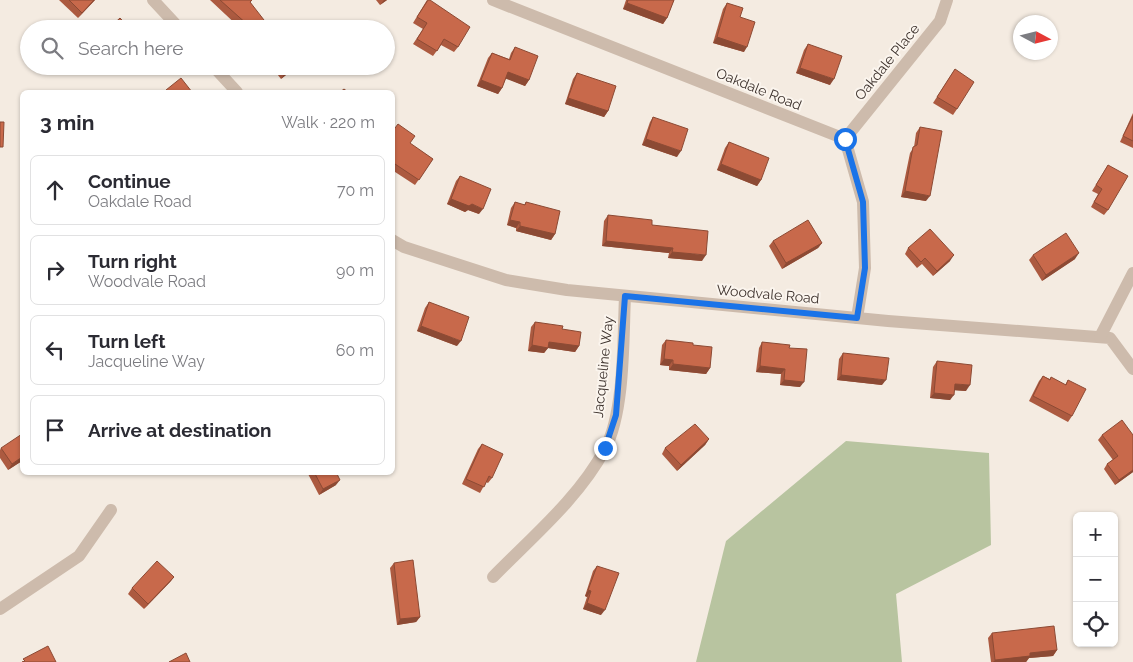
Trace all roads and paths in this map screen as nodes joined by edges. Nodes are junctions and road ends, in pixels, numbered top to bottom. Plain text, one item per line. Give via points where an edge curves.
1 (154, 0) edge
2 (493, 0) edge
3 (948, 0) edge
4 (172, 20) edge
5 (222, 75) edge
6 (236, 90) edge
7 (845, 139) junction
8 (395, 242) edge
9 (1133, 273) edge
10 (625, 296) junction
11 (857, 318) junction
12 (1100, 337) junction
13 (1133, 369) edge
14 (111, 510) dead end
15 (493, 577) dead end
16 (0, 609) edge

1 - 4 street
2 - 7 street, Oakdale Road
3 - 7 street, Oakdale Place via 940,21
5 - 6 street
7 - 11 street via 863,202 865,268
8 - 10 street, Woodvale Road via 506,280
9 - 12 street
10 - 11 street, Woodvale Road
10 - 15 street, Jacqueline Way via 616,415 605,448 576,491
11 - 12 street, Woodvale Road
12 - 13 street via 1110,338
14 - 16 street via 79,556

